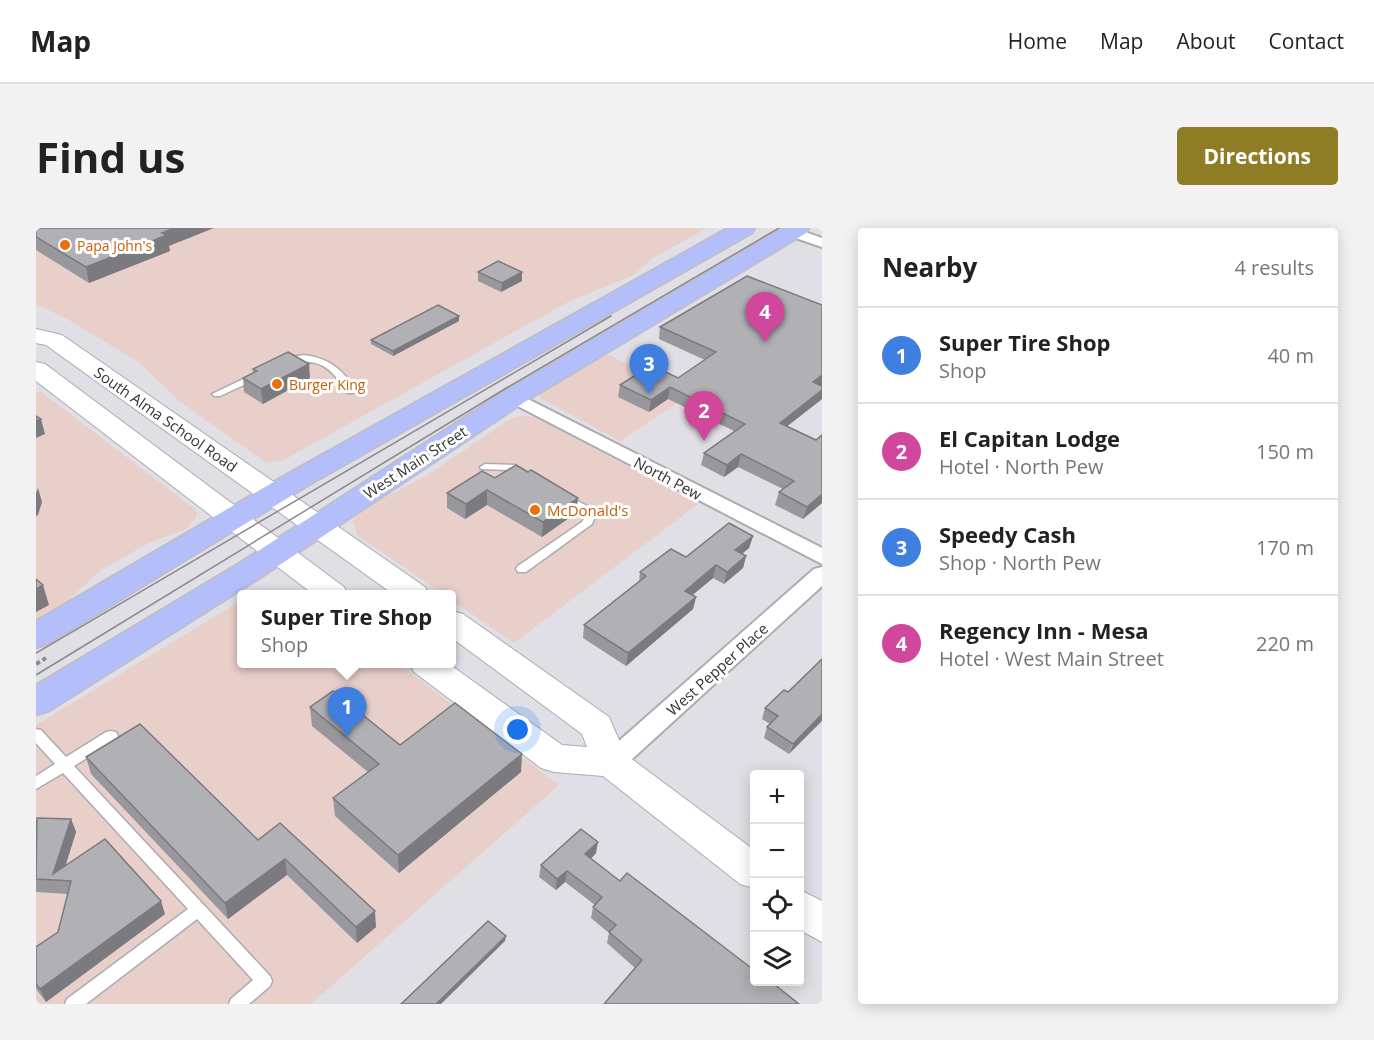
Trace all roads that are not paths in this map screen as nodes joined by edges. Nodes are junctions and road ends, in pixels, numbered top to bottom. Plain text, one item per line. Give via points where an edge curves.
1 (744, 228) edge
2 (795, 230) edge
3 (822, 243) edge
4 (36, 336) edge
5 (275, 367) edge
6 (36, 369) edge
7 (265, 371) edge
8 (350, 391) dead end
9 (217, 394) dead end
10 (514, 397) junction
11 (485, 467) dead end
12 (295, 509) junction
13 (254, 535) junction
14 (822, 557) edge
15 (522, 569) dead end
16 (822, 574) edge
17 (328, 590) edge
18 (408, 590) edge
19 (456, 625) edge
20 (36, 636) edge
21 (433, 668) edge
22 (36, 702) edge
23 (36, 734) edge
24 (111, 736) dead end
25 (611, 763) junction
26 (64, 765) junction
27 (36, 783) edge
28 (750, 870) edge
29 (198, 910) junction
30 (804, 910) edge
31 (822, 924) edge
32 (73, 1004) edge
33 (237, 1004) edge

1 - 12 main road, West Main Street via 538,342
2 - 3 street
2 - 10 main road, West Main Street
4 - 12 main road, South Alma School Road via 54,340
5 - 8 lane via 294,357 314,358 344,375
6 - 13 main road
7 - 9 lane
10 - 12 main road, West Main Street
10 - 14 street, North Pew
11 - 15 lane via 511,467 587,510 590,517 586,524
12 - 13 main road, West Main Street
12 - 13 main road, West Main Street
12 - 18 main road, South Alma School Road
13 - 17 main road
13 - 20 main road, West Main Street
13 - 22 main road, West Main Street
16 - 25 street, West Pepper Place
19 - 25 main road via 597,726
21 - 25 main road via 555,758
23 - 26 lane
24 - 26 lane
25 - 28 main road
26 - 27 lane
26 - 29 lane
29 - 32 lane
29 - 33 lane via 264,981
30 - 31 main road

